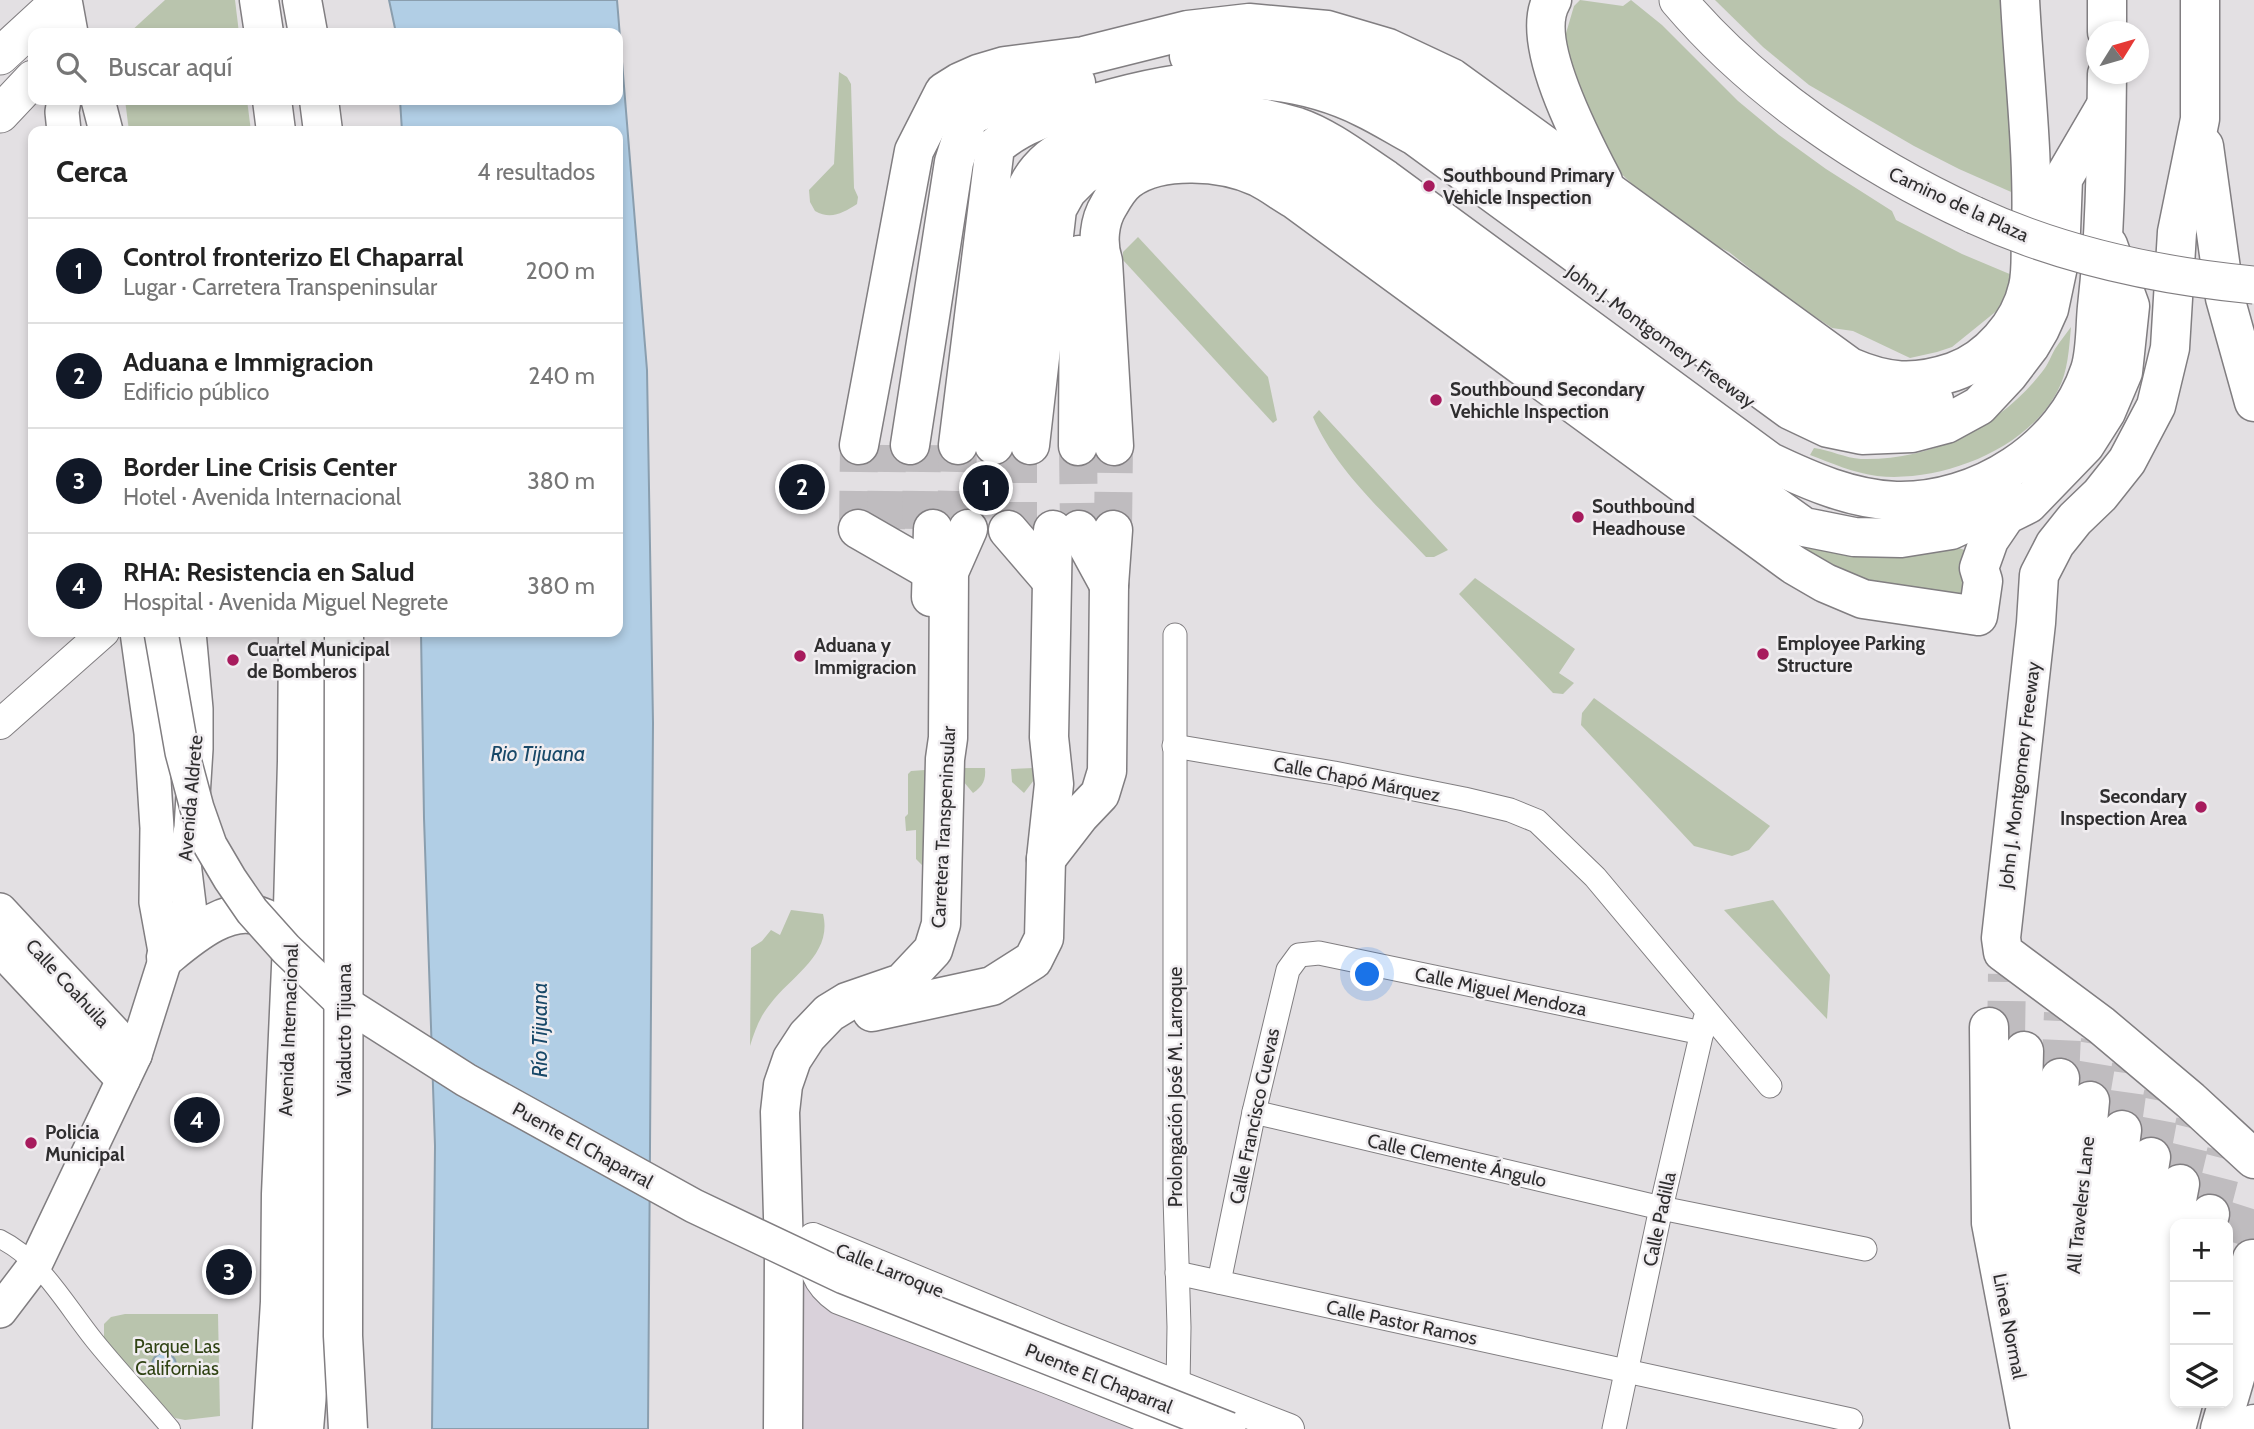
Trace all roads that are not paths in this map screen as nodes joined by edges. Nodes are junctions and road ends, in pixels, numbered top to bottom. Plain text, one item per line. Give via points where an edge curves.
1 (259, 0) edge
2 (290, 0) edge
3 (302, 0) edge
4 (318, 0) edge
5 (1678, 0) edge
6 (2020, 0) edge
7 (2107, 0) edge
8 (2200, 0) edge
9 (1549, 4) edge
10 (70, 15) edge
11 (2107, 21) edge
12 (48, 28) edge
13 (263, 28) edge
14 (294, 28) edge
15 (307, 28) edge
16 (322, 28) edge
17 (28, 40) edge
18 (0, 56) edge
19 (28, 84) edge
20 (2107, 89) edge
21 (63, 105) edge
22 (80, 105) edge
23 (100, 105) edge
24 (273, 105) edge
25 (306, 105) edge
26 (319, 105) edge
27 (335, 105) edge
28 (0, 114) edge
29 (2200, 119) junction
30 (63, 126) edge
31 (83, 126) edge
32 (105, 126) edge
33 (275, 126) edge
34 (309, 126) edge
35 (322, 126) edge
36 (337, 126) edge
37 (1028, 173) junction
38 (1607, 190) junction
39 (2104, 234) junction
40 (2054, 285) junction
41 (2254, 285) edge
42 (2098, 299) junction
43 (2254, 402) edge
44 (988, 445) junction
45 (1748, 487) junction
46 (2040, 491) junction
47 (1897, 516) junction
48 (987, 529) junction
49 (1751, 534) junction
50 (940, 572) junction
51 (1175, 635) dead end
52 (98, 637) edge
53 (138, 637) edge
54 (162, 637) edge
55 (190, 637) edge
56 (298, 637) edge
57 (324, 637) edge
58 (344, 637) edge
59 (358, 637) edge
60 (0, 724) edge
61 (1174, 746) junction
62 (1046, 859) junction
63 (0, 911) edge
64 (292, 944) junction
65 (0, 949) edge
66 (1299, 955) joint
67 (166, 957) junction
68 (1707, 1010) junction
69 (816, 1027) junction
70 (1702, 1033) junction
71 (2122, 1054) tunnel mouth
72 (129, 1068) junction
73 (1770, 1086) dead end
74 (1254, 1112) junction
75 (2133, 1150) edge
76 (1661, 1208) junction
77 (0, 1239) edge
78 (1865, 1249) dead end
79 (784, 1251) junction
80 (35, 1265) junction
81 (317, 1273) junction
82 (1177, 1273) junction
83 (1219, 1282) junction
84 (2170, 1309) edge
85 (0, 1311) edge
86 (2254, 1313) edge
87 (353, 1327) junction
88 (2225, 1345) edge
89 (2120, 1359) edge
90 (2254, 1368) edge
91 (1626, 1371) junction
92 (2170, 1382) edge
93 (1178, 1386) junction
94 (1851, 1420) dead end
95 (1166, 1428) edge
96 (172, 1429) edge
97 (272, 1429) edge
98 (304, 1429) edge
99 (327, 1429) edge
100 (348, 1429) edge
101 (357, 1429) edge
102 (363, 1429) edge
103 (757, 1429) edge
104 (783, 1429) edge
105 (1229, 1429) edge
106 (1289, 1429) edge
107 (1614, 1429) edge
108 (2030, 1429) edge
109 (2036, 1429) edge
110 (2042, 1429) edge
111 (2048, 1429) edge
112 (2055, 1429) edge
113 (2062, 1429) edge
114 (2070, 1429) edge
115 (2078, 1429) edge
116 (2088, 1429) edge
117 (2095, 1429) edge
118 (2106, 1429) edge
119 (2118, 1429) edge
120 (2129, 1429) edge
121 (2220, 1429) edge
122 (2236, 1429) edge

1 - 13 highway
2 - 14 highway
3 - 15 highway
4 - 16 highway
5 - 41 main road, Camino de la Plaza, bridge via 1731,53 1820,128 1886,171 1974,215 2115,263
6 - 38 highway via 2033,191 2028,287 2004,336 1961,369 1935,378 1900,381 1876,378 1850,367
7 - 11 highway
8 - 29 highway, John J. Montgomery Freeway
9 - 38 highway via 1549,57 1578,134
10 - 12 main road
17 - 18 main road
19 - 28 main road
20 - 39 highway
20 - 40 highway, John J. Montgomery Freeway via 2063,179 2060,257
21 - 30 main road
22 - 31 main road
23 - 32 main road
24 - 33 highway
25 - 34 highway
26 - 35 highway
27 - 36 highway
29 - 43 highway via 2225,298
29 - 71 highway, John J. Montgomery Freeway via 2176,232 2170,348 2156,406 2127,461 2055,544 2039,575 2036,624
37 - 38 highway via 978,74 1084,56 1188,30 1249,23 1327,30 1388,48 1452,78
37 - 40 highway, John J. Montgomery Freeway via 1030,139 1059,125 1145,100 1211,90 1309,101 1406,149 1732,390 1796,430 1822,441 1865,449 1942,436 2005,400 2031,370 2060,314
37 - 40 highway via 1002,140 1034,121 1142,90 1209,79 1246,78 1313,89 1362,107 1415,136 1790,410 1828,428 1862,435 1912,433 1946,424 1979,406 2031,346 2049,309
37 - 40 highway via 962,96 1010,90 1200,40 1249,37 1327,45 1383,62 1444,93 1841,382 1869,392 1915,395 1969,384 2016,344
37 - 42 highway via 1078,143 1150,123 1211,114 1299,128 1385,179 1770,461 1807,480 1871,498 1929,499 1963,491 2031,455 2078,399 2091,368
37 - 44 highway
37 - 44 highway
37 - 44 highway
37 - 44 highway via 914,151
37 - 45 highway via 1204,139 1238,141 1285,156 1367,208
37 - 47 highway via 1153,134 1241,128 1295,143 1371,189 1762,475 1822,501
37 - 49 highway via 1095,190 1135,163 1196,151 1254,159 1289,175 1723,491
37 - 49 highway via 1100,252 1103,214 1129,179 1153,169 1190,163 1258,177
39 - 42 highway
39 - 46 highway via 2130,306 2123,372 2085,445
42 - 47 highway via 2103,371 2070,433 2040,462 2010,481 1957,504
45 - 46 highway via 1804,527 1854,537 1900,538 1951,530
45 - 47 highway via 1817,513 1865,522
46 - 49 highway via 2006,515 1989,540 1979,568 1983,581 1978,616 1863,599 1825,583
48 - 50 highway
48 - 50 highway
48 - 50 highway
48 - 62 highway via 1051,580 1049,737 1054,784
48 - 62 highway via 1109,585 1107,771 1100,794
50 - 69 highway, Carretera Transpeninsular via 930,759 944,800 941,924 933,950 902,983 846,1002
51 - 61 street, Prolongación José M. Larroque
52 - 60 street
53 - 67 main road, Avenida Aldrete via 151,733 156,902
54 - 105 main road, Puente El Chaparral, bridge via 181,752 210,845 252,911 337,998 466,1080 694,1206 844,1277
55 - 67 main road, Avenida Aldrete via 196,749 184,863 191,912
56 - 64 highway, Avenida Internacional
57 - 81 highway, Avenida Internacional
58 - 100 highway, Viaducto Tijuana, bridge via 343,1336
59 - 87 highway, Viaducto Tijuana
61 - 68 street, Calle Chapó Márquez via 1464,799 1537,821 1595,877
61 - 82 street, Prolongación José M. Larroque
62 - 69 highway via 1044,938 1033,960 1014,974 992,986
63 - 72 main road, Calle Coahuila
64 - 67 highway via 264,918 228,916 192,935
64 - 97 highway, Avenida Internacional
65 - 72 main road, Calle Coahuila
66 - 70 street, Calle Miguel Mendoza via 1318,953
66 - 74 street, Calle Francisco Cuevas via 1288,970
67 - 72 main road, Avenida Aldrete
68 - 70 street, Calle Padilla
68 - 73 street
69 - 79 highway, Carretera Transpeninsular via 792,1059 783,1084 779,1112
70 - 76 street, Calle Padilla
72 - 80 main road, Avenida Aldrete
74 - 76 street, Calle Clemente Ángulo
74 - 83 street, Calle Francisco Cuevas
75 - 88 highway
75 - 89 highway
75 - 89 highway
75 - 89 highway
75 - 89 highway, All Travelers Lane
76 - 78 street, Calle Clemente Ángulo
76 - 91 street, Calle Padilla
77 - 80 street via 18,1247
79 - 103 highway via 761,1339
79 - 104 highway, Carretera Transpeninsular
80 - 85 main road, Avenida Aldrete
80 - 96 street
81 - 98 highway, Avenida Internacional
81 - 99 highway
82 - 83 street, Calle Pastor Ramos
82 - 93 street, Prolongación José M. Larroque
83 - 91 street, Calle Pastor Ramos
84 - 89 highway
86 - 121 highway
87 - 101 highway, Viaducto Tijuana
87 - 102 highway
89 - 92 highway
89 - 108 highway, Linea Normal
89 - 109 highway, Linea Normal
89 - 110 highway, Linea Normal
89 - 111 highway, Linea Normal
89 - 112 highway, Linea Normal
89 - 113 highway, Linea Normal
89 - 114 highway
89 - 115 highway
89 - 116 highway
89 - 117 highway
89 - 118 highway
89 - 119 highway
89 - 120 highway
90 - 122 highway
91 - 94 street, Calle Pastor Ramos
91 - 107 street, Calle Padilla
93 - 95 street, Prolongación José M. Larroque
93 - 95 street, Calle Larroque via 813,1238 812,1258 819,1282 839,1300
93 - 106 street, Calle Larroque

